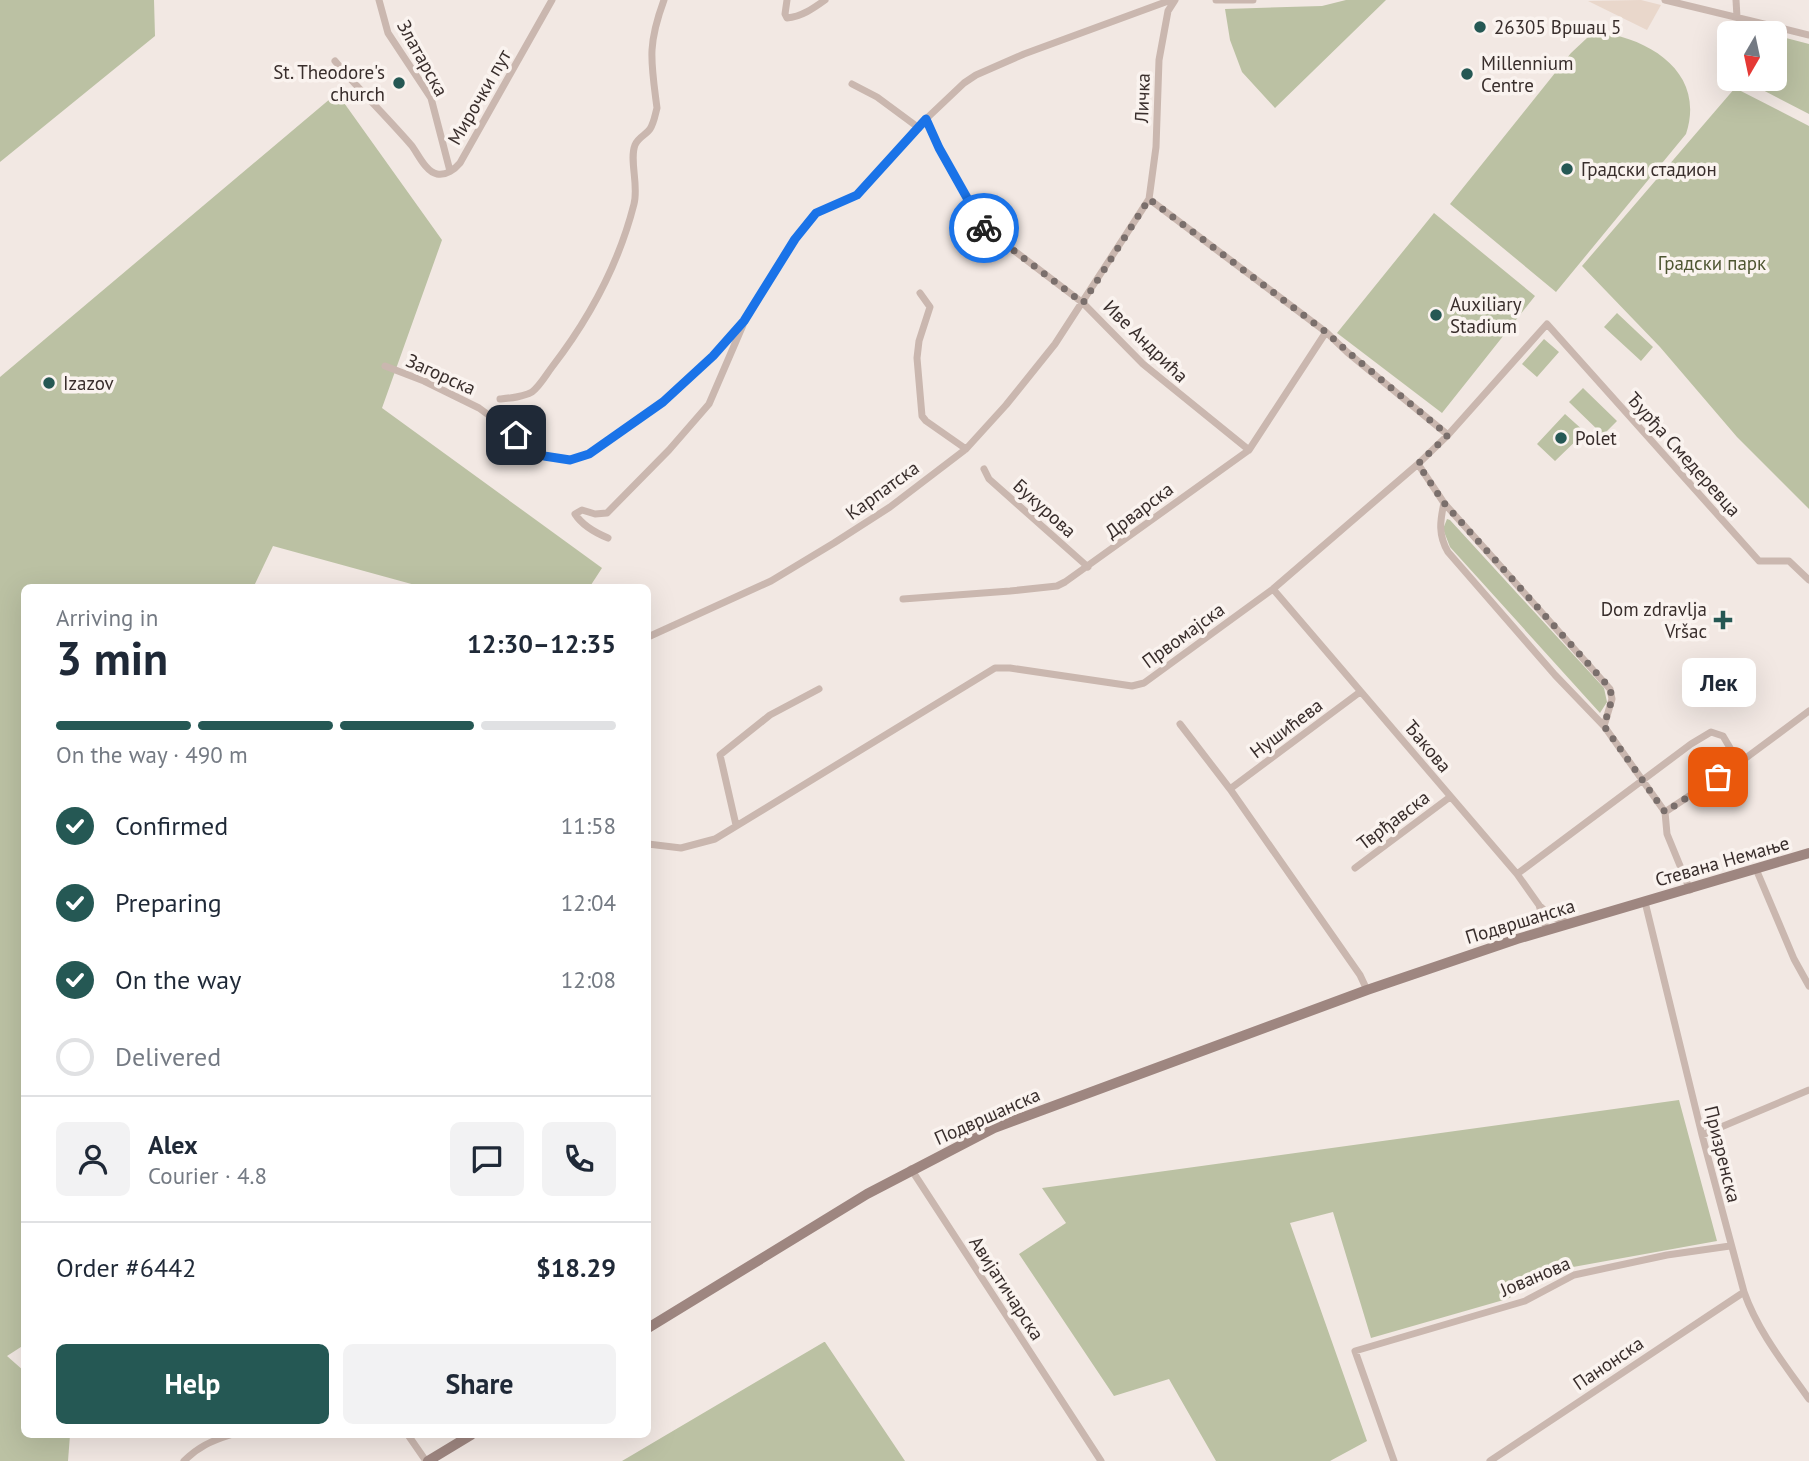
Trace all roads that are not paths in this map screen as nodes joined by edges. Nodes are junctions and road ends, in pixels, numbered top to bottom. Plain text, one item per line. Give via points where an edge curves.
1 (379, 0) edge
2 (552, 0) edge
3 (664, 0) edge
4 (787, 0) edge
5 (825, 0) edge
6 (1173, 0) edge
7 (1216, 0) edge
8 (1254, 0) edge
9 (1665, 0) edge
10 (1736, 0) edge
11 (1737, 17) junction
12 (1809, 35) edge
13 (335, 61) dead end
14 (852, 84) dead end
15 (926, 119) junction
16 (919, 128) junction
17 (450, 171) junction
18 (1149, 199) junction
19 (920, 293) dead end
20 (1083, 303) junction
21 (744, 321) junction
22 (1547, 324) joint
23 (1326, 332) junction
24 (385, 366) dead end
25 (500, 398) dead end
26 (1448, 435) junction
27 (966, 449) junction
28 (1249, 450) junction
29 (1418, 464) junction
30 (984, 469) dead end
31 (1444, 503) junction
32 (608, 538) dead end
33 (1088, 567) junction
34 (1809, 580) edge
35 (1273, 589) junction
36 (903, 599) dead end
37 (651, 636) edge
38 (819, 689) dead end
39 (1360, 692) junction
40 (1809, 711) edge
41 (1180, 724) dead end
42 (1604, 726) junction
43 (1740, 763) junction
44 (1643, 781) junction
45 (1230, 789) junction
46 (1450, 797) junction
47 (1665, 812) junction
48 (736, 825) junction
49 (651, 844) edge
50 (1809, 853) edge
51 (1355, 868) dead end
52 (1756, 869) junction
53 (1517, 874) junction
54 (1690, 890) junction
55 (1645, 902) junction
56 (1539, 905) junction
57 (1574, 923) junction
58 (1547, 931) junction
59 (1809, 986) edge
60 (1367, 990) junction
61 (1809, 1090) edge
62 (1702, 1135) junction
63 (911, 1169) junction
64 (1730, 1245) junction
65 (1744, 1292) junction
66 (651, 1326) edge
67 (1809, 1399) edge
68 (220, 1438) edge
69 (410, 1438) edge
70 (466, 1438) edge
71 (184, 1461) edge
72 (427, 1461) edge
73 (1101, 1461) edge
74 (1394, 1461) edge
75 (1490, 1461) edge

1 - 17 street, Златарска via 388,33 431,98
2 - 17 street, Мирочки пут via 460,163
3 - 25 street via 650,52 655,116 634,148 634,204 609,273 570,344 536,388 523,396
4 - 5 street via 785,14 790,18
6 - 15 street, Загорска via 976,75
6 - 18 street, Личка via 1159,60
7 - 8 street
9 - 11 street
10 - 11 street
11 - 12 street
13 - 17 street, Мирочки пут via 431,172
14 - 16 street
15 - 16 street, Загорска
15 - 20 street, Иве Андрића via 983,227
16 - 21 street, Загорска via 857,195 816,213
18 - 20 street, Карпатска
18 - 23 street
19 - 27 street via 930,307 917,358 922,416
20 - 27 street, Карпатска via 1036,369
20 - 28 street, Иве Андрића via 1143,365
21 - 24 street, Загорска via 663,402 589,454 570,460 544,456 479,408
21 - 32 street via 709,404 669,450 607,513 582,510 575,514
22 - 26 street, Првомајска
22 - 34 street, Ђурђа Смедеревца via 1759,561 1789,561
23 - 26 street
23 - 28 street, Дрварска
26 - 29 street, Првомајска
27 - 37 street, Карпатска via 890,507 781,575
28 - 33 street, Дрварска
29 - 31 street
29 - 35 street, Првомајска
30 - 33 street, Букурова via 989,479
31 - 42 street via 1440,527 1448,552
31 - 42 street via 1610,688 1612,699
33 - 36 street, Дрварска via 1057,586
35 - 39 street, Ђакова
35 - 48 street, Првомајска via 1139,685 995,668
38 - 48 street via 770,715 720,755
39 - 45 street, Нушићева
39 - 46 street, Ђакова
40 - 43 street
41 - 45 street
42 - 44 street
43 - 44 street via 1723,736 1711,732
43 - 47 street
44 - 47 street
44 - 53 street
45 - 60 street
46 - 51 street, Тврђавска
46 - 53 street, Ђакова
47 - 54 street via 1667,834
48 - 49 street, Првомајска via 691,847
50 - 52 street, Стевана Немање
52 - 54 street, Стевана Немање
52 - 59 street
53 - 56 street, Ђакова
54 - 55 street, Стевана Немање
55 - 57 street, Подвршанска
55 - 62 street, Призренска
56 - 57 street via 1558,920
56 - 58 street, Ђакова
57 - 58 street, Подвршанска
58 - 60 street, Подвршанска
60 - 63 street, Подвршанска via 994,1128
61 - 62 street
62 - 64 street, Призренска
63 - 66 street, Подвршанска
63 - 73 street, Авијатичарска
64 - 65 street, Призренска
64 - 74 street, Јованова via 1574,1275 1525,1301 1355,1351
65 - 67 street, Призренска via 1769,1341
65 - 75 street, Панонска
68 - 71 street
69 - 72 street
70 - 72 street

